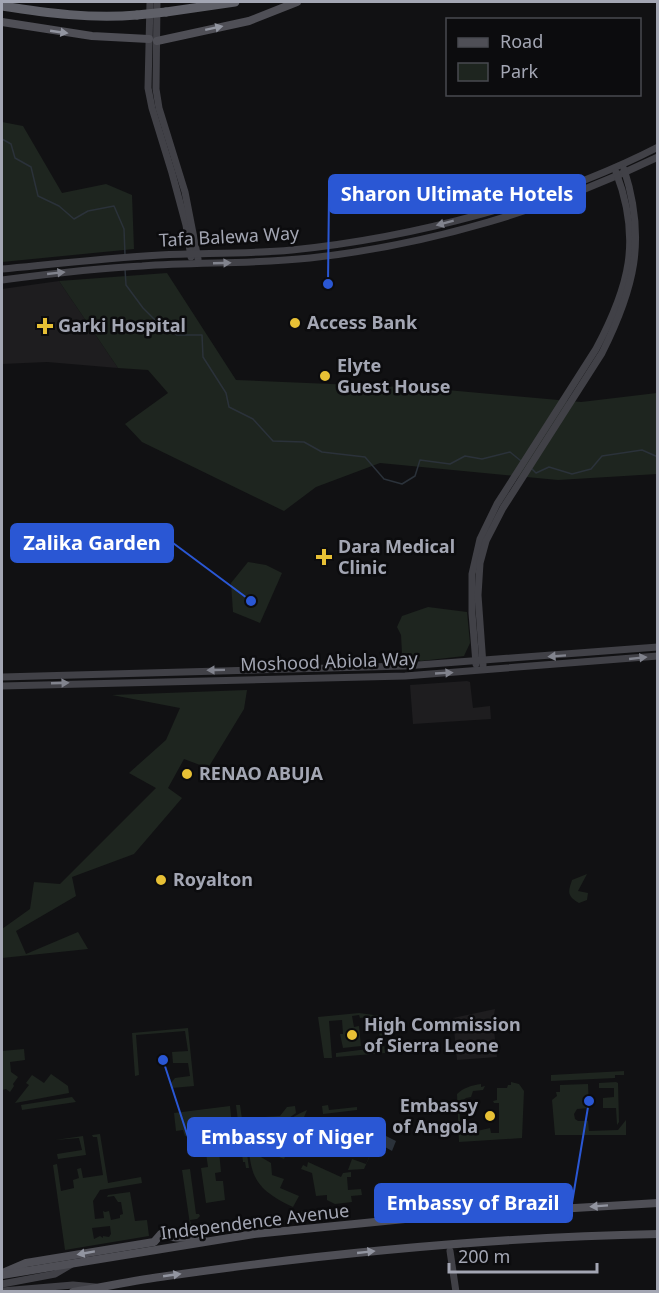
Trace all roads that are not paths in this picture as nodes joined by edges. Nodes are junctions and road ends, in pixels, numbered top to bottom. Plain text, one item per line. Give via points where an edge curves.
1 (150, 2) edge
2 (157, 2) edge
3 (235, 2) edge
4 (297, 2) edge
5 (2, 6) edge
6 (2, 22) edge
7 (153, 40) junction
8 (657, 147) edge
9 (657, 157) edge
10 (622, 164) junction
11 (614, 167) junction
12 (621, 174) junction
13 (194, 255) junction
14 (195, 264) junction
15 (2, 269) edge
16 (2, 280) edge
17 (657, 647) edge
18 (657, 656) edge
19 (479, 662) junction
20 (480, 671) junction
21 (2, 677) edge
22 (2, 686) edge
23 (657, 1203) edge
24 (657, 1234) edge
25 (206, 1241) junction
26 (450, 1251) dead end
27 (72, 1264) junction
28 (2, 1275) edge
29 (2, 1284) edge
30 (97, 1287) junction
31 (2, 1291) edge
32 (73, 1292) edge
33 (456, 1292) edge

1 - 7 main road
2 - 7 main road
3 - 5 highway, bridge via 107,18
7 -> 4 main road via 249,21
6 -> 7 main road via 92,36
7 - 13 main road via 148,88
8 - 10 main road, Tafa Balewa Way
9 - 12 main road, Tafa Balewa Way
10 - 11 main road, Tafa Balewa Way
10 - 12 main road
11 - 12 main road
11 -> 13 main road, Tafa Balewa Way via 536,197 389,236 290,250
14 -> 12 main road, Tafa Balewa Way via 308,258 427,237 523,211
12 - 19 main road via 630,232 624,286 597,349 513,485 486,541 478,595
13 - 14 main road
13 - 15 main road, Tafa Balewa Way via 111,258
16 -> 14 main road, Tafa Balewa Way
17 -> 19 main road, Moshood Abiola Way
20 -> 18 main road, Moshood Abiola Way
19 - 20 main road
19 -> 21 main road, Moshood Abiola Way
22 -> 20 main road, Moshood Abiola Way
23 -> 25 main road, Independence Avenue via 425,1217
30 -> 24 main road via 441,1244
25 - 27 main road, Independence Avenue
25 -> 28 main road via 161,1234 154,1242 26,1263
26 - 33 main road
27 - 28 main road, Independence Avenue
27 - 29 main road, Independence Avenue via 55,1274
30 - 31 main road via 73,1285
30 - 32 main road

